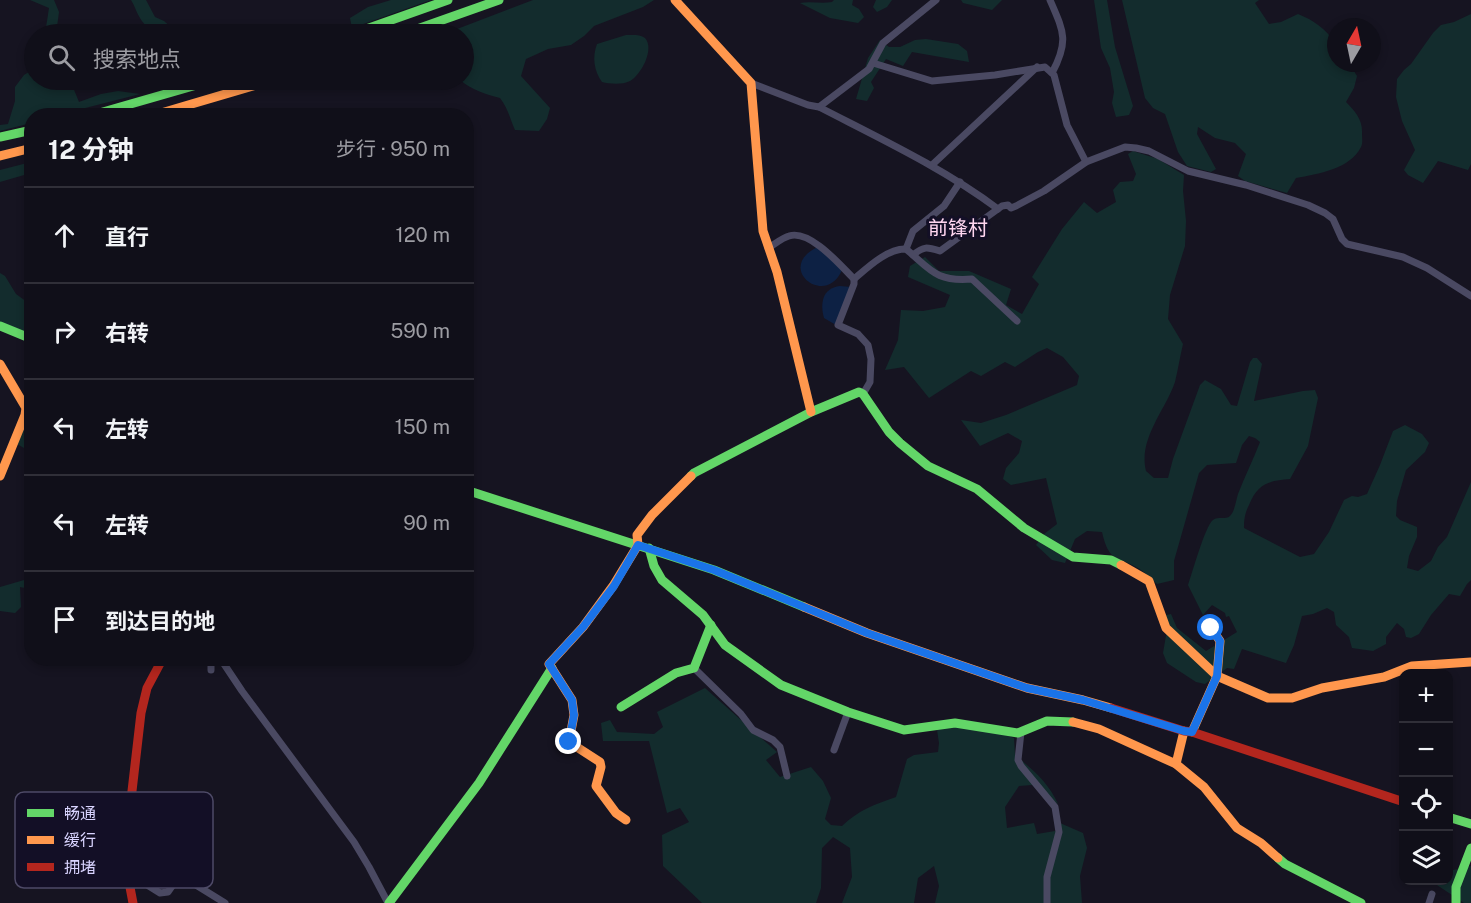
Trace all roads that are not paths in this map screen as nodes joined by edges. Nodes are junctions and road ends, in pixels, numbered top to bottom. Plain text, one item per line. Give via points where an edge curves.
1 (448, 0) edge
2 (499, 0) edge
3 (675, 0) edge
4 (936, 0) edge
5 (1050, 0) edge
6 (380, 24) edge
7 (431, 24) edge
8 (873, 63) junction
9 (1037, 67) junction
10 (1053, 73) junction
11 (751, 83) junction
12 (179, 90) edge
13 (239, 90) edge
14 (819, 107) junction
15 (117, 108) edge
16 (178, 108) edge
17 (24, 131) edge
18 (0, 137) edge
19 (24, 150) edge
20 (0, 156) edge
21 (1086, 162) junction
22 (932, 165) junction
23 (960, 182) junction
24 (998, 209) junction
25 (768, 249) junction
26 (906, 249) junction
27 (913, 255) junction
28 (854, 279) junction
29 (1471, 296) edge
30 (1017, 321) dead end
31 (0, 326) edge
32 (24, 336) edge
33 (0, 364) edge
34 (864, 394) junction
35 (24, 405) edge
36 (811, 412) junction
37 (24, 425) edge
38 (0, 476) edge
39 (474, 493) edge
40 (638, 545) junction
41 (649, 548) junction
42 (711, 625) junction
43 (1211, 628) dead end
44 (1471, 662) edge
45 (160, 666) edge
46 (211, 666) edge
47 (226, 666) edge
48 (552, 668) junction
49 (694, 668) junction
50 (211, 670) dead end
51 (1217, 676) junction
52 (621, 707) dead end
53 (848, 712) junction
54 (1188, 731) junction
55 (1022, 732) junction
56 (834, 750) dead end
57 (1176, 764) junction
58 (787, 776) dead end
59 (132, 792) edge
60 (1399, 799) edge
61 (1453, 818) edge
62 (626, 820) dead end
63 (1471, 824) edge
64 (1471, 848) edge
65 (130, 888) edge
66 (152, 888) edge
67 (171, 888) edge
68 (201, 888) edge
69 (1432, 894) dead end
70 (133, 903) edge
71 (225, 903) edge
72 (388, 903) edge
73 (1047, 903) edge
74 (1361, 903) edge
75 (1428, 903) edge
76 (1456, 903) edge

1 - 6 main road
2 - 7 main road
3 - 11 main road
4 - 8 street via 883,43
5 - 10 street via 1063,39 1061,57
8 - 9 street via 932,81
8 - 14 street
9 - 10 street
9 - 22 street
10 - 21 street via 1067,125
11 - 14 street
11 - 25 main road via 763,231
12 - 15 main road
13 - 16 main road
14 - 22 street
17 - 18 main road
19 - 20 main road
21 - 24 street via 1016,206
21 - 29 street via 1125,147 1136,148 1188,171 1308,205 1333,219 1347,244 1403,257
22 - 23 street
23 - 24 street
23 - 26 street via 944,206 914,231
24 - 27 street via 940,251 928,247
25 - 28 street via 788,236 802,237 828,252
25 - 36 main road
26 - 27 street
26 - 28 street via 888,254
27 - 30 street via 936,275 972,279
28 - 34 street via 838,325 858,334 868,345 870,382
31 - 32 main road
33 - 35 main road
34 - 36 main road via 859,392
34 - 51 main road via 889,432 928,466 977,489 1024,528 1073,556 1111,560 1149,581 1166,628
36 - 40 main road via 694,473 652,515 637,535
37 - 38 main road
39 - 40 main road
40 - 41 main road
40 - 48 main road via 614,586 549,664
41 - 42 main road via 662,580
41 - 54 main road via 714,570 867,633 1027,688
42 - 49 main road
42 - 53 main road via 725,645 781,685
43 - 51 main road via 1220,641
44 - 51 main road via 1412,666 1292,698 1268,698
45 - 59 main road via 151,680 141,713
46 - 50 street
47 - 72 street via 354,842
48 - 62 main road via 572,700 574,715 569,742 600,762 596,786
48 - 72 main road via 479,783
49 - 52 main road via 676,673
49 - 58 street via 753,730 780,747
51 - 54 main road
53 - 55 main road via 904,730 955,723
53 - 56 street
54 - 57 main road
54 - 60 main road
55 - 57 main road via 1047,721 1069,721 1099,729
55 - 73 street via 1018,760 1055,807 1059,832 1047,877
57 - 74 main road via 1204,787 1237,828 1285,864
61 - 63 main road
64 - 76 main road via 1456,887
65 - 70 main road
66 - 67 street via 160,893
68 - 71 street
69 - 75 street

